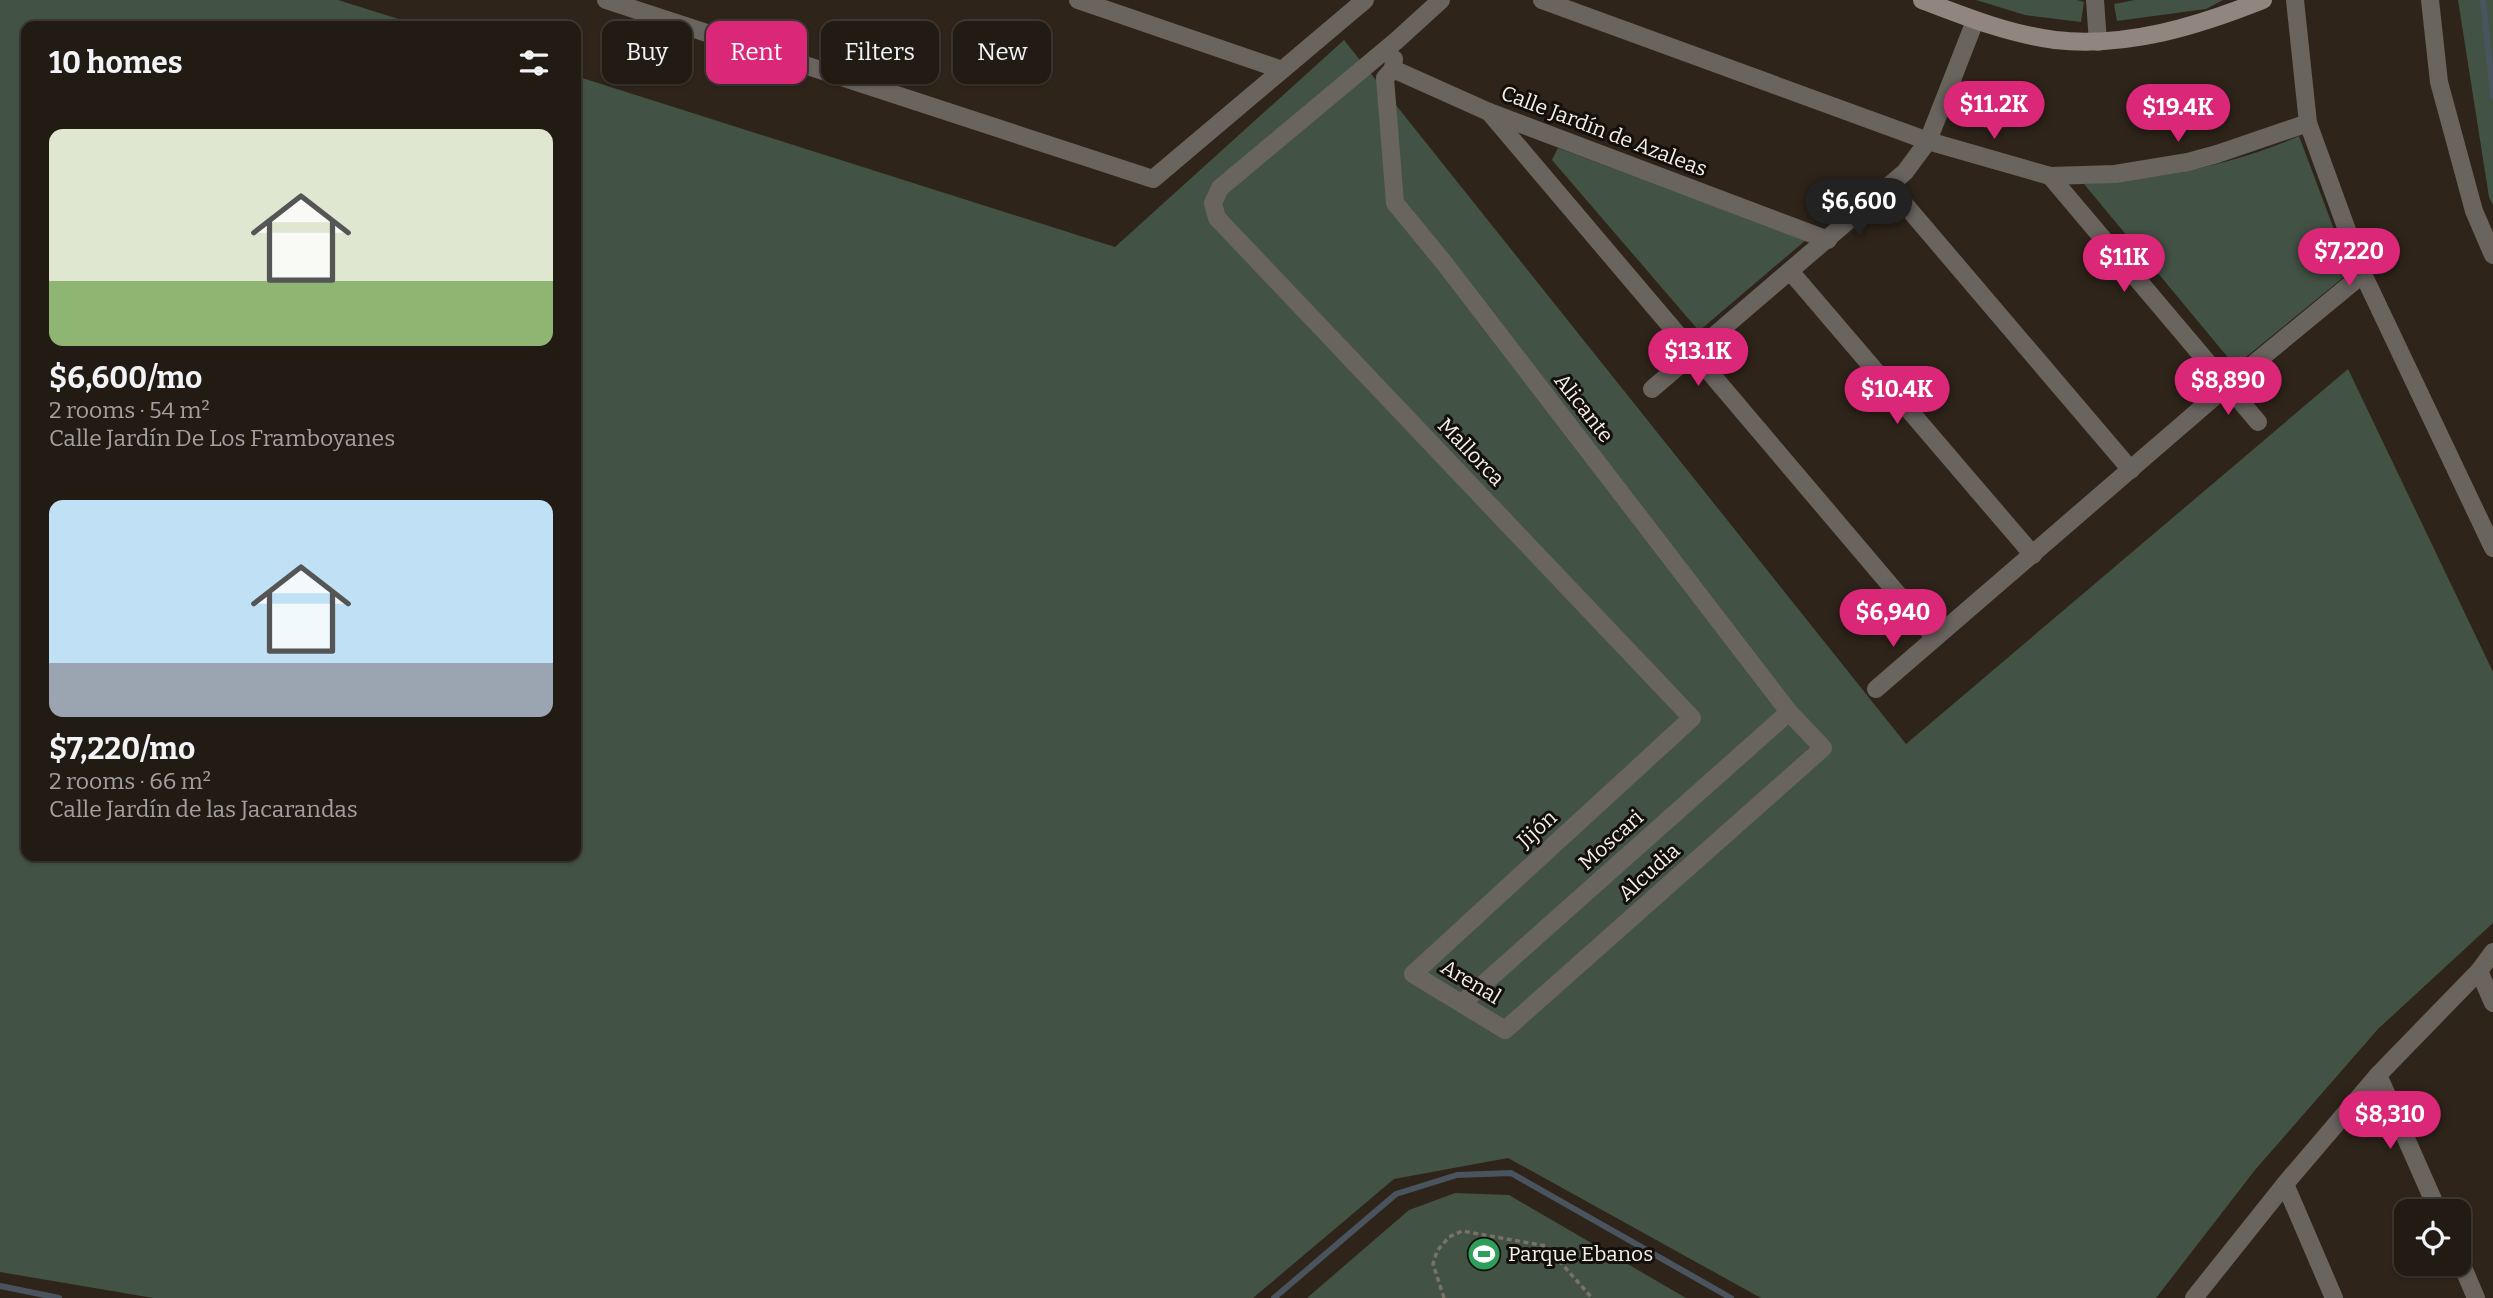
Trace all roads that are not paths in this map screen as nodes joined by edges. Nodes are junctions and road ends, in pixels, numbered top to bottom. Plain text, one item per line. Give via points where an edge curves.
1 (606, 0) edge
2 (1078, 0) edge
3 (1365, 0) edge
4 (1441, 0) edge
5 (1542, 0) edge
6 (1923, 0) edge
7 (2095, 0) edge
8 (2263, 0) edge
9 (2295, 0) edge
10 (2430, 0) edge
11 (1975, 21) junction
12 (1396, 41) junction
13 (2098, 42) junction
14 (1393, 69) junction
15 (1282, 70) junction
16 (1489, 112) junction
17 (2308, 123) junction
18 (1928, 141) junction
19 (2050, 176) junction
20 (1890, 187) junction
21 (1828, 240) junction
22 (2493, 255) edge
23 (1790, 271) junction
24 (2363, 274) junction
25 (1694, 353) junction
26 (2227, 386) junction
27 (1652, 388) dead end
28 (2258, 422) dead end
29 (2132, 470) junction
30 (2493, 548) edge
31 (2033, 555) junction
32 (1935, 638) junction
33 (1876, 689) dead end
34 (1789, 712) junction
35 (1692, 718) joint
36 (1823, 748) joint
37 (2493, 952) edge
38 (2479, 971) junction
39 (1413, 974) joint
40 (1462, 1003) junction
41 (2493, 1003) edge
42 (1506, 1030) joint
43 (2378, 1075) junction
44 (2285, 1184) junction
45 (2433, 1199) edge
46 (2467, 1276) edge
47 (2194, 1298) edge
48 (2334, 1298) edge
49 (2476, 1298) edge

1 - 15 street via 1151,179
2 - 15 street
3 - 15 street
4 - 12 street
5 - 18 street
6 - 11 street
7 - 13 street
8 - 13 street via 2190,26
9 - 17 street
10 - 22 street via 2439,82 2474,211
11 - 13 street via 2056,40
11 - 18 street
12 - 14 street
12 - 35 street, Mallorca via 1220,188 1213,203 1217,219
14 - 16 street, Calle Jardín de Azaleas
14 - 34 street, Alicante via 1385,78 1395,203
16 - 21 street, Calle Jardín de Azaleas
16 - 25 street
17 - 19 street via 2188,162 2115,174
17 - 24 street
18 - 19 street
18 - 20 street
19 - 26 street
20 - 21 street
20 - 29 street
21 - 23 street
23 - 25 street
23 - 31 street
24 - 26 street
24 - 30 street
25 - 27 street
25 - 32 street
26 - 28 street
26 - 29 street
29 - 31 street
31 - 32 street
32 - 33 street
34 - 36 street, Alicante
34 - 40 street, Moscari
35 - 39 street, Jijón
36 - 42 street, Alcudia
37 - 38 street
38 - 41 street
38 - 43 street
39 - 40 street, Arenal
40 - 42 street, Arenal
43 - 44 street
43 - 45 street
44 - 47 street
44 - 48 street
46 - 49 street

